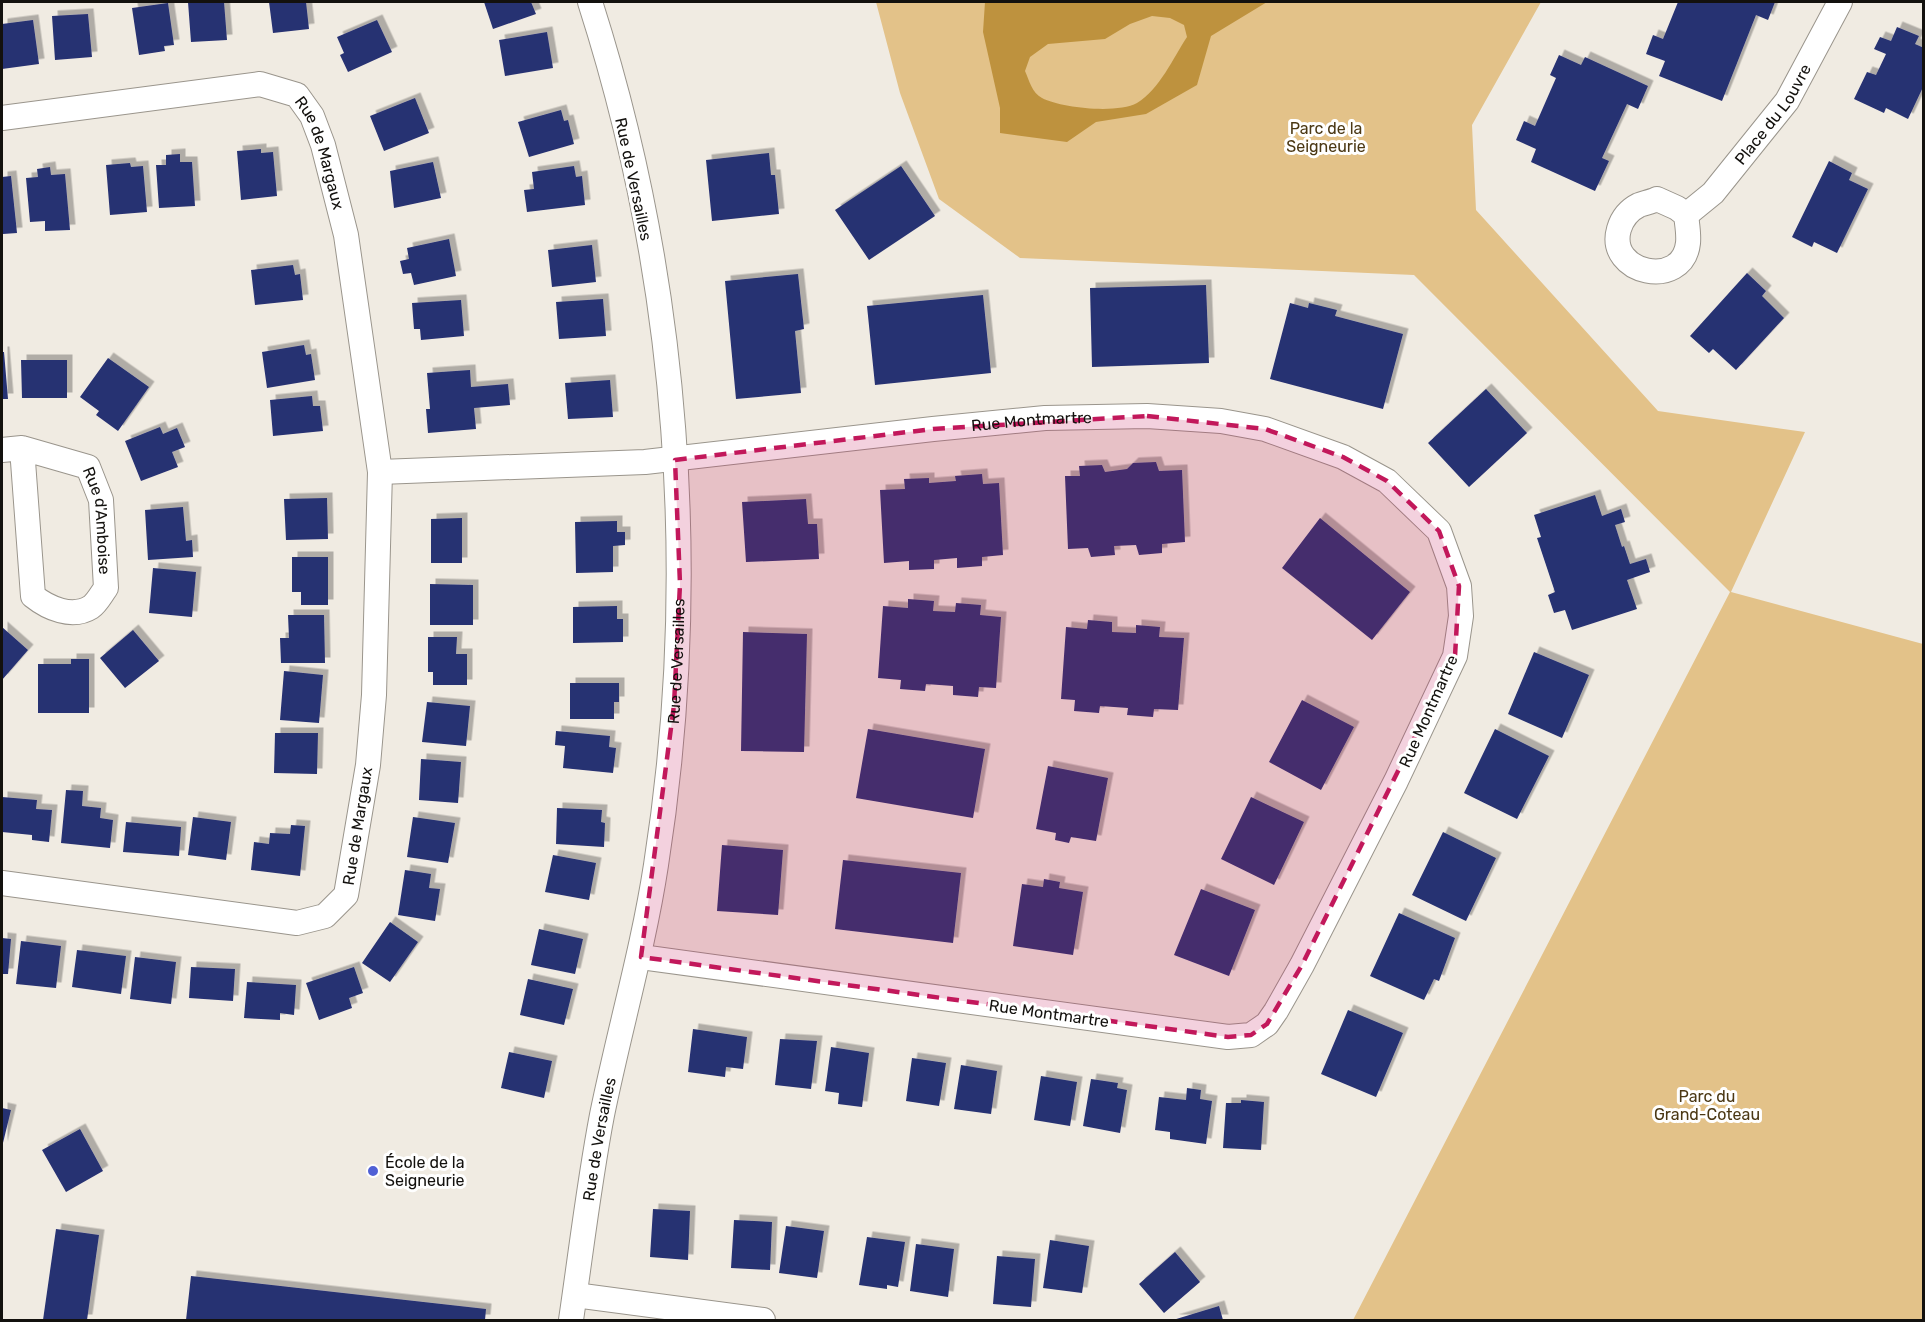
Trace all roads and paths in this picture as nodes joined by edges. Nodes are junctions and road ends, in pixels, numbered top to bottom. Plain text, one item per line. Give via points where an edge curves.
1 (590, 2) edge
2 (1840, 2) edge
3 (2, 118) edge
4 (1686, 215) dead end
5 (12, 449) edge
6 (675, 460) junction
7 (380, 472) junction
8 (2, 883) edge
9 (640, 957) junction
10 (575, 1296) junction
11 (571, 1320) edge
12 (764, 1320) edge

1 - 6 street, Rue de Versailles via 628,142 652,261 667,346
2 - 4 street, Place du Louvre via 1787,101 1713,193
3 - 7 street, Rue de Margaux via 260,84 297,95 312,116 323,145 346,236
5 - 5 street, Rue d'Amboise via 33,596 47,608 68,612 91,607 106,588 101,500 88,466
6 - 7 street
6 - 9 street, Rue de Versailles via 680,584 674,705 658,854
6 - 9 street, Rue Montmartre via 838,438 1046,418 1147,416 1248,424 1343,457 1387,481 1439,531 1459,586 1461,616 1455,656 1396,782 1302,966 1267,1024 1251,1035 1228,1037
7 - 8 street, Rue de Margaux via 374,695 369,753 346,895 325,916 297,923
9 - 10 street, Rue de Versailles via 603,1112
10 - 11 street, Rue de Versailles
10 - 12 street

